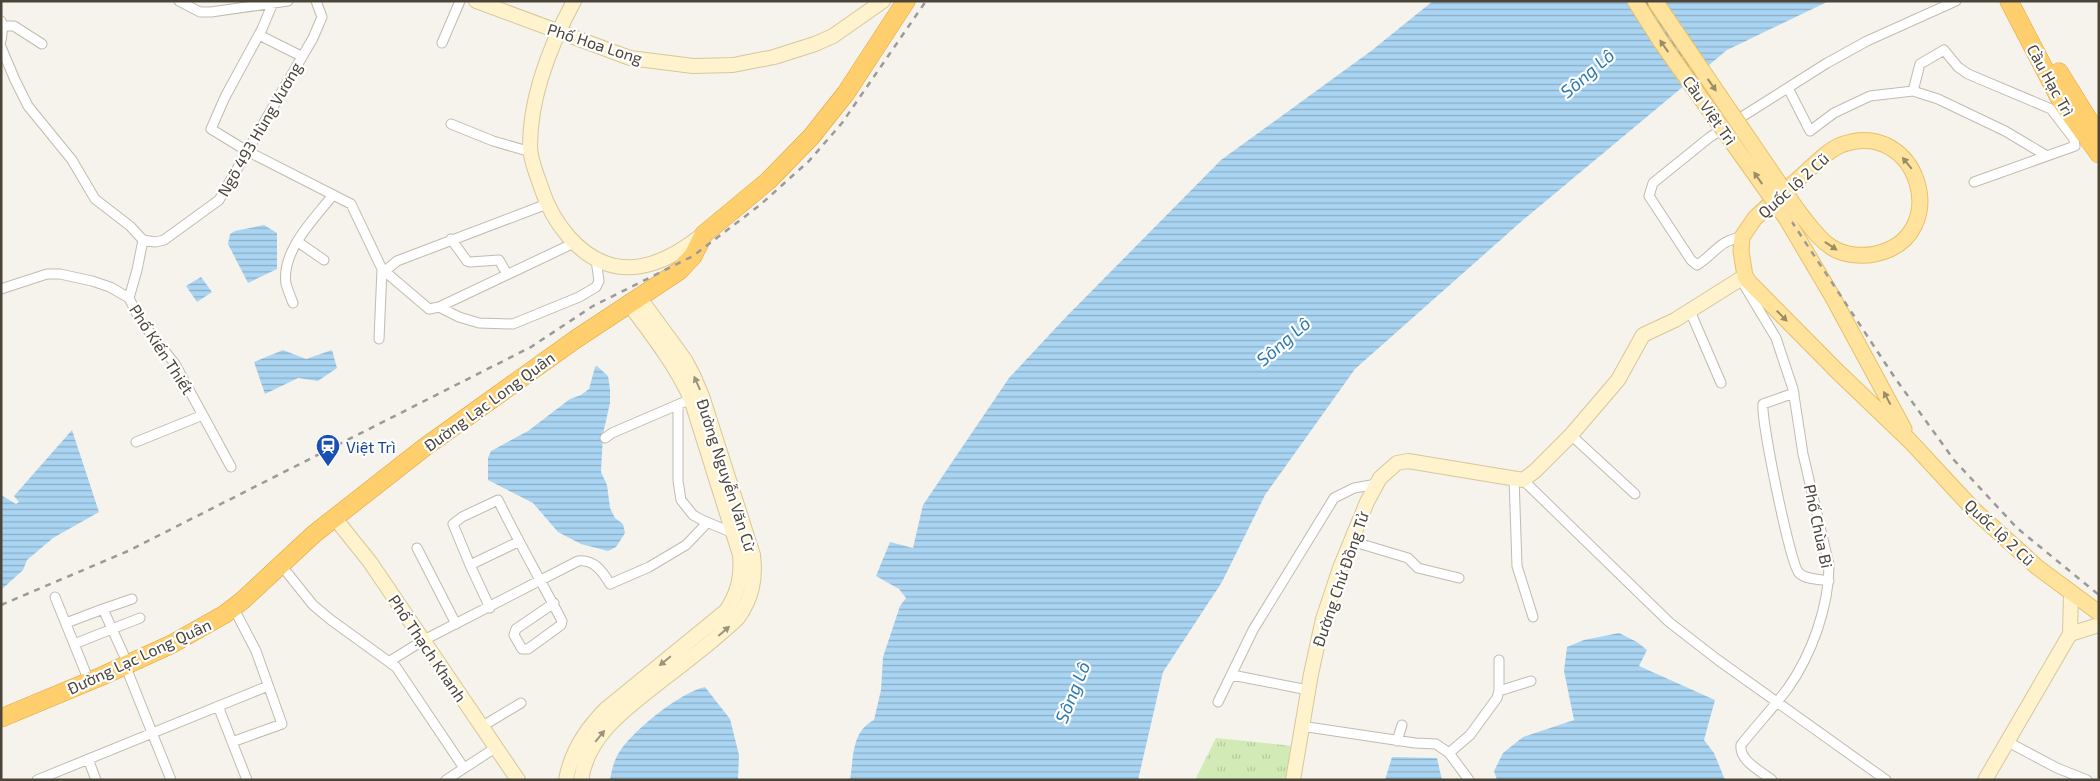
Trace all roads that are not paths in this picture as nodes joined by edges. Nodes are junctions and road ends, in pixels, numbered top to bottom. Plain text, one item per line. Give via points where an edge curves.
1 (179, 1) edge
2 (288, 1) edge
3 (316, 1) edge
4 (460, 1) edge
5 (476, 1) edge
6 (574, 1) edge
7 (883, 1) edge
8 (906, 1) edge
9 (1635, 1) edge
10 (1655, 1) edge
11 (1956, 1) edge
12 (2008, 1) edge
13 (2022, 1) edge
14 (234, 5) edge
15 (272, 5) junction
16 (2, 23) edge
17 (558, 32) junction
18 (259, 35) junction
19 (1, 41) edge
20 (442, 43) dead end
21 (42, 44) dead end
22 (1, 47) edge
23 (301, 56) junction
24 (1788, 88) junction
25 (1913, 91) junction
26 (451, 124) dead end
27 (2099, 135) edge
28 (247, 151) junction
29 (531, 152) junction
30 (2099, 154) edge
31 (2047, 156) junction
32 (1974, 182) dead end
33 (332, 195) junction
34 (547, 204) junction
35 (1792, 215) junction
36 (704, 234) junction
37 (1742, 237) junction
38 (451, 239) junction
39 (143, 240) junction
40 (298, 242) junction
41 (574, 242) junction
42 (324, 260) dead end
43 (596, 260) junction
44 (383, 270) junction
45 (506, 274) junction
46 (1743, 278) junction
47 (1, 289) edge
48 (129, 298) junction
49 (634, 300) junction
50 (292, 302) dead end
51 (438, 306) junction
52 (1690, 311) junction
53 (379, 339) dead end
54 (1721, 383) dead end
55 (1794, 393) junction
56 (685, 402) junction
57 (203, 415) junction
58 (1571, 436) junction
59 (605, 438) dead end
60 (1910, 441) junction
61 (136, 442) dead end
62 (717, 459) junction
63 (231, 467) dead end
64 (1518, 479) junction
65 (1378, 484) junction
66 (1635, 494) dead end
67 (334, 517) junction
68 (707, 522) junction
69 (733, 533) junction
70 (518, 542) junction
71 (1351, 542) junction
72 (417, 548) dead end
73 (281, 565) junction
74 (470, 565) junction
75 (1459, 578) dead end
76 (541, 581) junction
77 (1829, 581) junction
78 (2071, 594) junction
79 (55, 597) dead end
80 (132, 598) dead end
81 (554, 603) junction
82 (233, 607) junction
83 (490, 608) junction
84 (103, 609) junction
85 (2099, 613) edge
86 (1533, 617) dead end
87 (140, 618) dead end
88 (66, 623) junction
89 (456, 624) junction
90 (2099, 625) edge
91 (112, 628) junction
92 (2070, 634) junction
93 (424, 640) junction
94 (74, 644) junction
95 (1499, 660) dead end
96 (390, 661) junction
97 (127, 664) junction
98 (1232, 675) junction
99 (89, 681) junction
100 (1531, 681) dead end
101 (268, 686) junction
102 (1308, 690) junction
103 (1499, 691) junction
104 (1778, 701) junction
105 (1218, 702) dead end
106 (521, 703) dead end
107 (218, 706) junction
108 (1, 718) edge
109 (1402, 725) dead end
110 (1301, 726) junction
111 (481, 727) junction
112 (152, 733) junction
113 (1397, 741) junction
114 (232, 742) junction
115 (2008, 742) junction
116 (495, 748) junction
117 (1449, 753) junction
118 (88, 759) junction
119 (464, 768) junction
120 (37, 780) edge
121 (96, 780) edge
122 (171, 780) edge
123 (247, 780) edge
124 (446, 780) edge
125 (518, 780) edge
126 (566, 780) edge
127 (580, 780) edge
128 (1293, 780) edge
129 (1469, 780) edge
130 (1772, 780) edge
131 (1886, 780) edge
132 (1985, 780) edge
133 (2087, 780) edge

1 - 14 street via 200,12
2 - 15 street
3 - 23 street, Ngõ 493 Hùng Vương via 322,17
4 - 20 street
5 - 17 street, Phố Hoa Long
6 - 17 street
7 - 17 street, Phố Hoa Long via 833,36 815,44 733,65 693,66 630,58
8 - 36 highway, Đường Lạc Long Quân via 846,93 811,137 768,181
35 -> 9 main road, Cầu Việt Trì, bridge via 1661,42
10 -> 35 main road, Cầu Việt Trì, bridge
11 - 24 street via 1867,41
12 - 30 highway, Cầu Hạc Trì via 2061,102
13 - 27 highway, Cầu Hạc Trì via 2065,84
14 - 15 street
15 - 18 street
16 - 19 street
16 - 21 street via 12,25
17 - 29 street via 536,99
18 - 23 street
18 - 28 street via 211,126 212,130
22 - 39 street via 28,106 72,160 95,199
23 - 28 street, Ngõ 493 Hùng Vương
24 - 25 street via 1810,131 1834,113 1870,96
24 - 37 street via 1710,137 1653,183 1650,189 1648,196 1690,260 1697,265 1728,239
25 - 31 street via 2005,131
25 - 31 street via 1920,64 1944,50 1968,74 2056,114 2074,139 2075,146
26 - 29 street
28 - 33 street
28 - 39 street, Ngõ 493 Hùng Vương via 216,204 164,240
29 - 34 street
31 - 32 street
33 - 40 street
33 - 44 street via 354,208
34 - 38 street
34 - 41 street
35 -> 37 main road, Quốc lộ 2 Cũ via 1836,250 1861,256 1879,253 1902,240 1914,224 1920,205 1919,185 1897,152 1870,142 1850,143 1824,156 1755,218
60 -> 35 main road, Quốc lộ 2 Cũ
36 - 43 street via 674,255 636,268 621,268
36 - 49 highway, Đường Lạc Long Quân via 693,256 679,271
37 - 46 main road
38 - 44 street via 397,260
38 - 45 street via 468,261 498,260
39 - 48 street
40 - 42 street
40 - 50 street via 286,273
41 - 43 street
41 - 45 street
43 - 51 street via 599,281 596,287 513,324 479,323
44 - 51 street via 429,309
44 - 53 street
45 - 51 street
46 - 52 street
46 - 55 street, Phố Chùa Bi via 1776,338
46 -> 60 main road, Quốc lộ 2 Cũ
47 - 48 street, Phố Kiến Thiết via 48,274 60,274 101,284
48 - 57 street, Phố Kiến Thiết via 140,320 170,356
49 - 56 street, Đường Nguyễn Văn Cừ via 671,360
62 -> 49 street, Đường Nguyễn Văn Cừ via 702,396 686,360
49 - 67 highway, Đường Lạc Long Quân via 426,447
52 - 54 street
52 - 58 street via 1643,335 1618,380
55 - 77 street, Phố Chùa Bi via 1803,454 1827,552
55 - 77 street via 1763,404 1772,460 1789,545 1800,575
56 - 59 street
56 - 62 street, Đường Nguyễn Văn Cừ
56 - 68 street via 678,481 681,500 694,515
57 - 61 street
57 - 63 street, Phố Kiến Thiết
58 - 64 street via 1535,472
58 - 66 street
60 - 78 main road, Quốc lộ 2 Cũ via 1975,511
62 - 69 street, Đường Nguyễn Văn Cừ
127 -> 62 street, Đường Nguyễn Văn Cừ via 586,758 613,720 724,631 746,606 754,581 753,555
64 - 65 street, Đường Chử Đồng Tử via 1408,461 1397,463 1385,472
64 - 86 street via 1517,566
64 - 104 street via 1669,622
65 - 71 street, Đường Chử Đồng Tử via 1366,502
65 - 98 street via 1354,488 1334,498 1253,630
67 - 73 highway, Đường Lạc Long Quân
67 - 93 street, Phố Thạch Khanh
68 - 69 street
68 - 76 street via 686,545 649,567 610,584 595,564 584,560
69 -> 126 street, Đường Nguyễn Văn Cừ via 740,556 741,578 734,600 726,611 592,722 573,754
70 - 74 street
70 - 74 street via 502,497 454,524
70 - 76 street
71 - 75 street via 1408,558 1418,568
71 - 102 street, Đường Chử Đồng Tử via 1323,619
72 - 89 street
73 - 82 highway, Đường Lạc Long Quân
73 - 96 street via 313,605
74 - 83 street
76 - 81 street
76 - 83 street
77 - 104 street, Phố Chùa Bi via 1810,645
78 - 85 main road, Quốc lộ 2 Cũ
78 - 92 street
79 - 88 street
80 - 84 street
81 - 81 street via 516,629 514,635 522,649 528,650 561,625
82 - 97 highway, Đường Lạc Long Quân via 205,626
82 - 101 street via 256,651
83 - 89 street
84 - 88 street
84 - 91 street
87 - 91 street
88 - 94 street
89 - 93 street
90 - 92 street
91 - 94 street
91 - 97 street
92 - 115 street
93 - 96 street
93 - 111 street, Phố Thạch Khanh
94 - 99 street
95 - 103 street
96 - 119 street
97 - 99 highway, Đường Lạc Long Quân
97 - 112 street
98 - 102 street
98 - 105 street
99 - 108 highway, Đường Lạc Long Quân
100 - 103 street
101 - 107 street
101 - 114 street via 282,724
102 - 110 street, Đường Chử Đồng Tử
103 - 117 street via 1470,735
104 - 130 street, Phố Chùa Bi via 1741,745 1740,752
104 - 131 street
106 - 111 street
107 - 112 street
107 - 114 street
109 - 113 street
110 - 113 street
110 - 128 street, Đường Chử Đồng Tử
111 - 116 street, Phố Thạch Khanh
112 - 118 street
112 - 122 street
113 - 117 street via 1436,744
114 - 123 street
115 - 132 street
115 - 133 street
116 - 119 street
116 - 125 street, Phố Thạch Khanh
117 - 129 street
118 - 120 street
118 - 121 street
119 - 124 street

